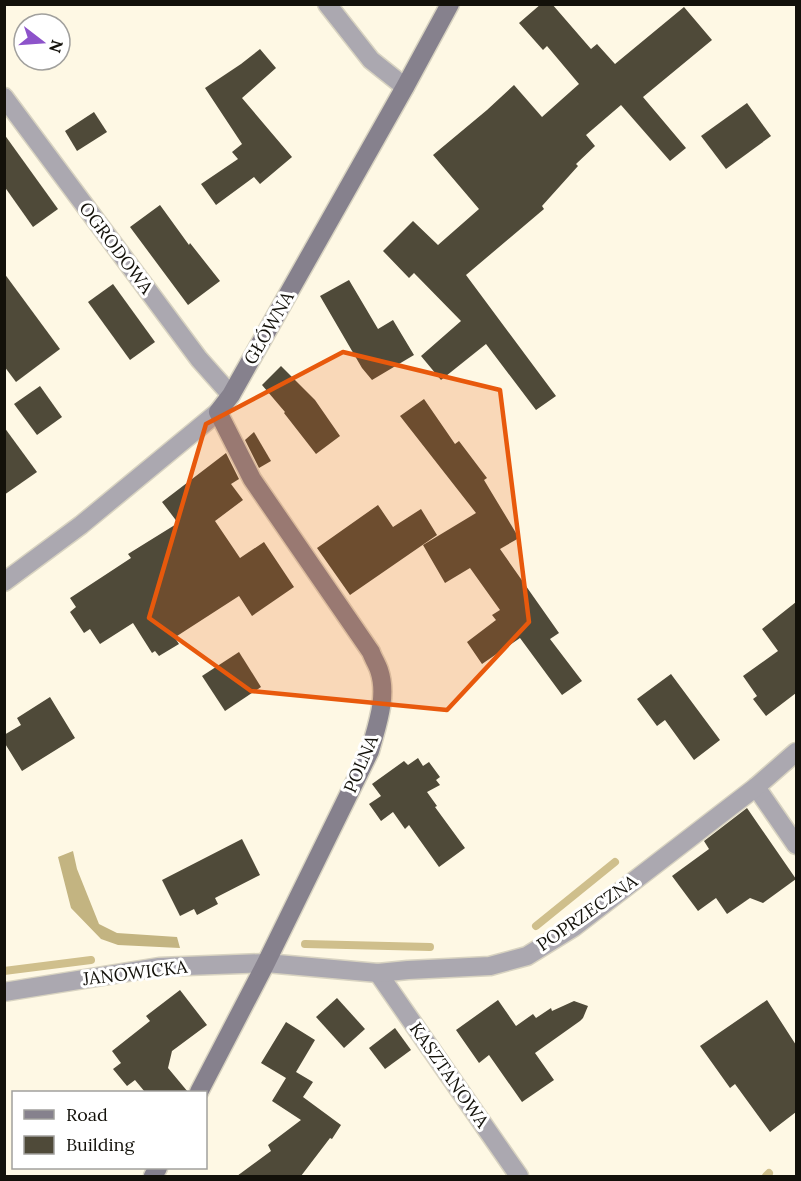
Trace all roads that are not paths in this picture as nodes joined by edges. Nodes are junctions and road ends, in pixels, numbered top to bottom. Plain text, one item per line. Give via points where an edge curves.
1 (327, 4) edge
2 (450, 4) edge
3 (405, 87) junction
4 (4, 98) edge
5 (231, 395) junction
6 (218, 412) junction
7 (4, 582) edge
8 (796, 752) edge
9 (756, 787) junction
10 (796, 845) edge
11 (266, 963) junction
12 (378, 973) junction
13 (4, 992) edge
14 (200, 1091) edge
15 (519, 1176) edge

1 - 3 street via 371,60
2 - 3 street, GŁÓWNA
3 - 5 street, GŁÓWNA
4 - 5 street, OGRODOWA via 198,359
5 - 6 street, GŁÓWNA
6 - 7 street, GŁÓWNA via 81,525
6 - 11 street, POLNA via 252,479 371,652 383,688 370,751
8 - 9 street, POPRZECZNA
9 - 10 street
9 - 12 street, POPRZECZNA via 574,927 526,956 490,966
11 - 12 street, POPRZECZNA
11 - 13 street, JANOWICKA via 159,967
11 - 14 street, POLNA
12 - 15 street, KASZTANOWA

